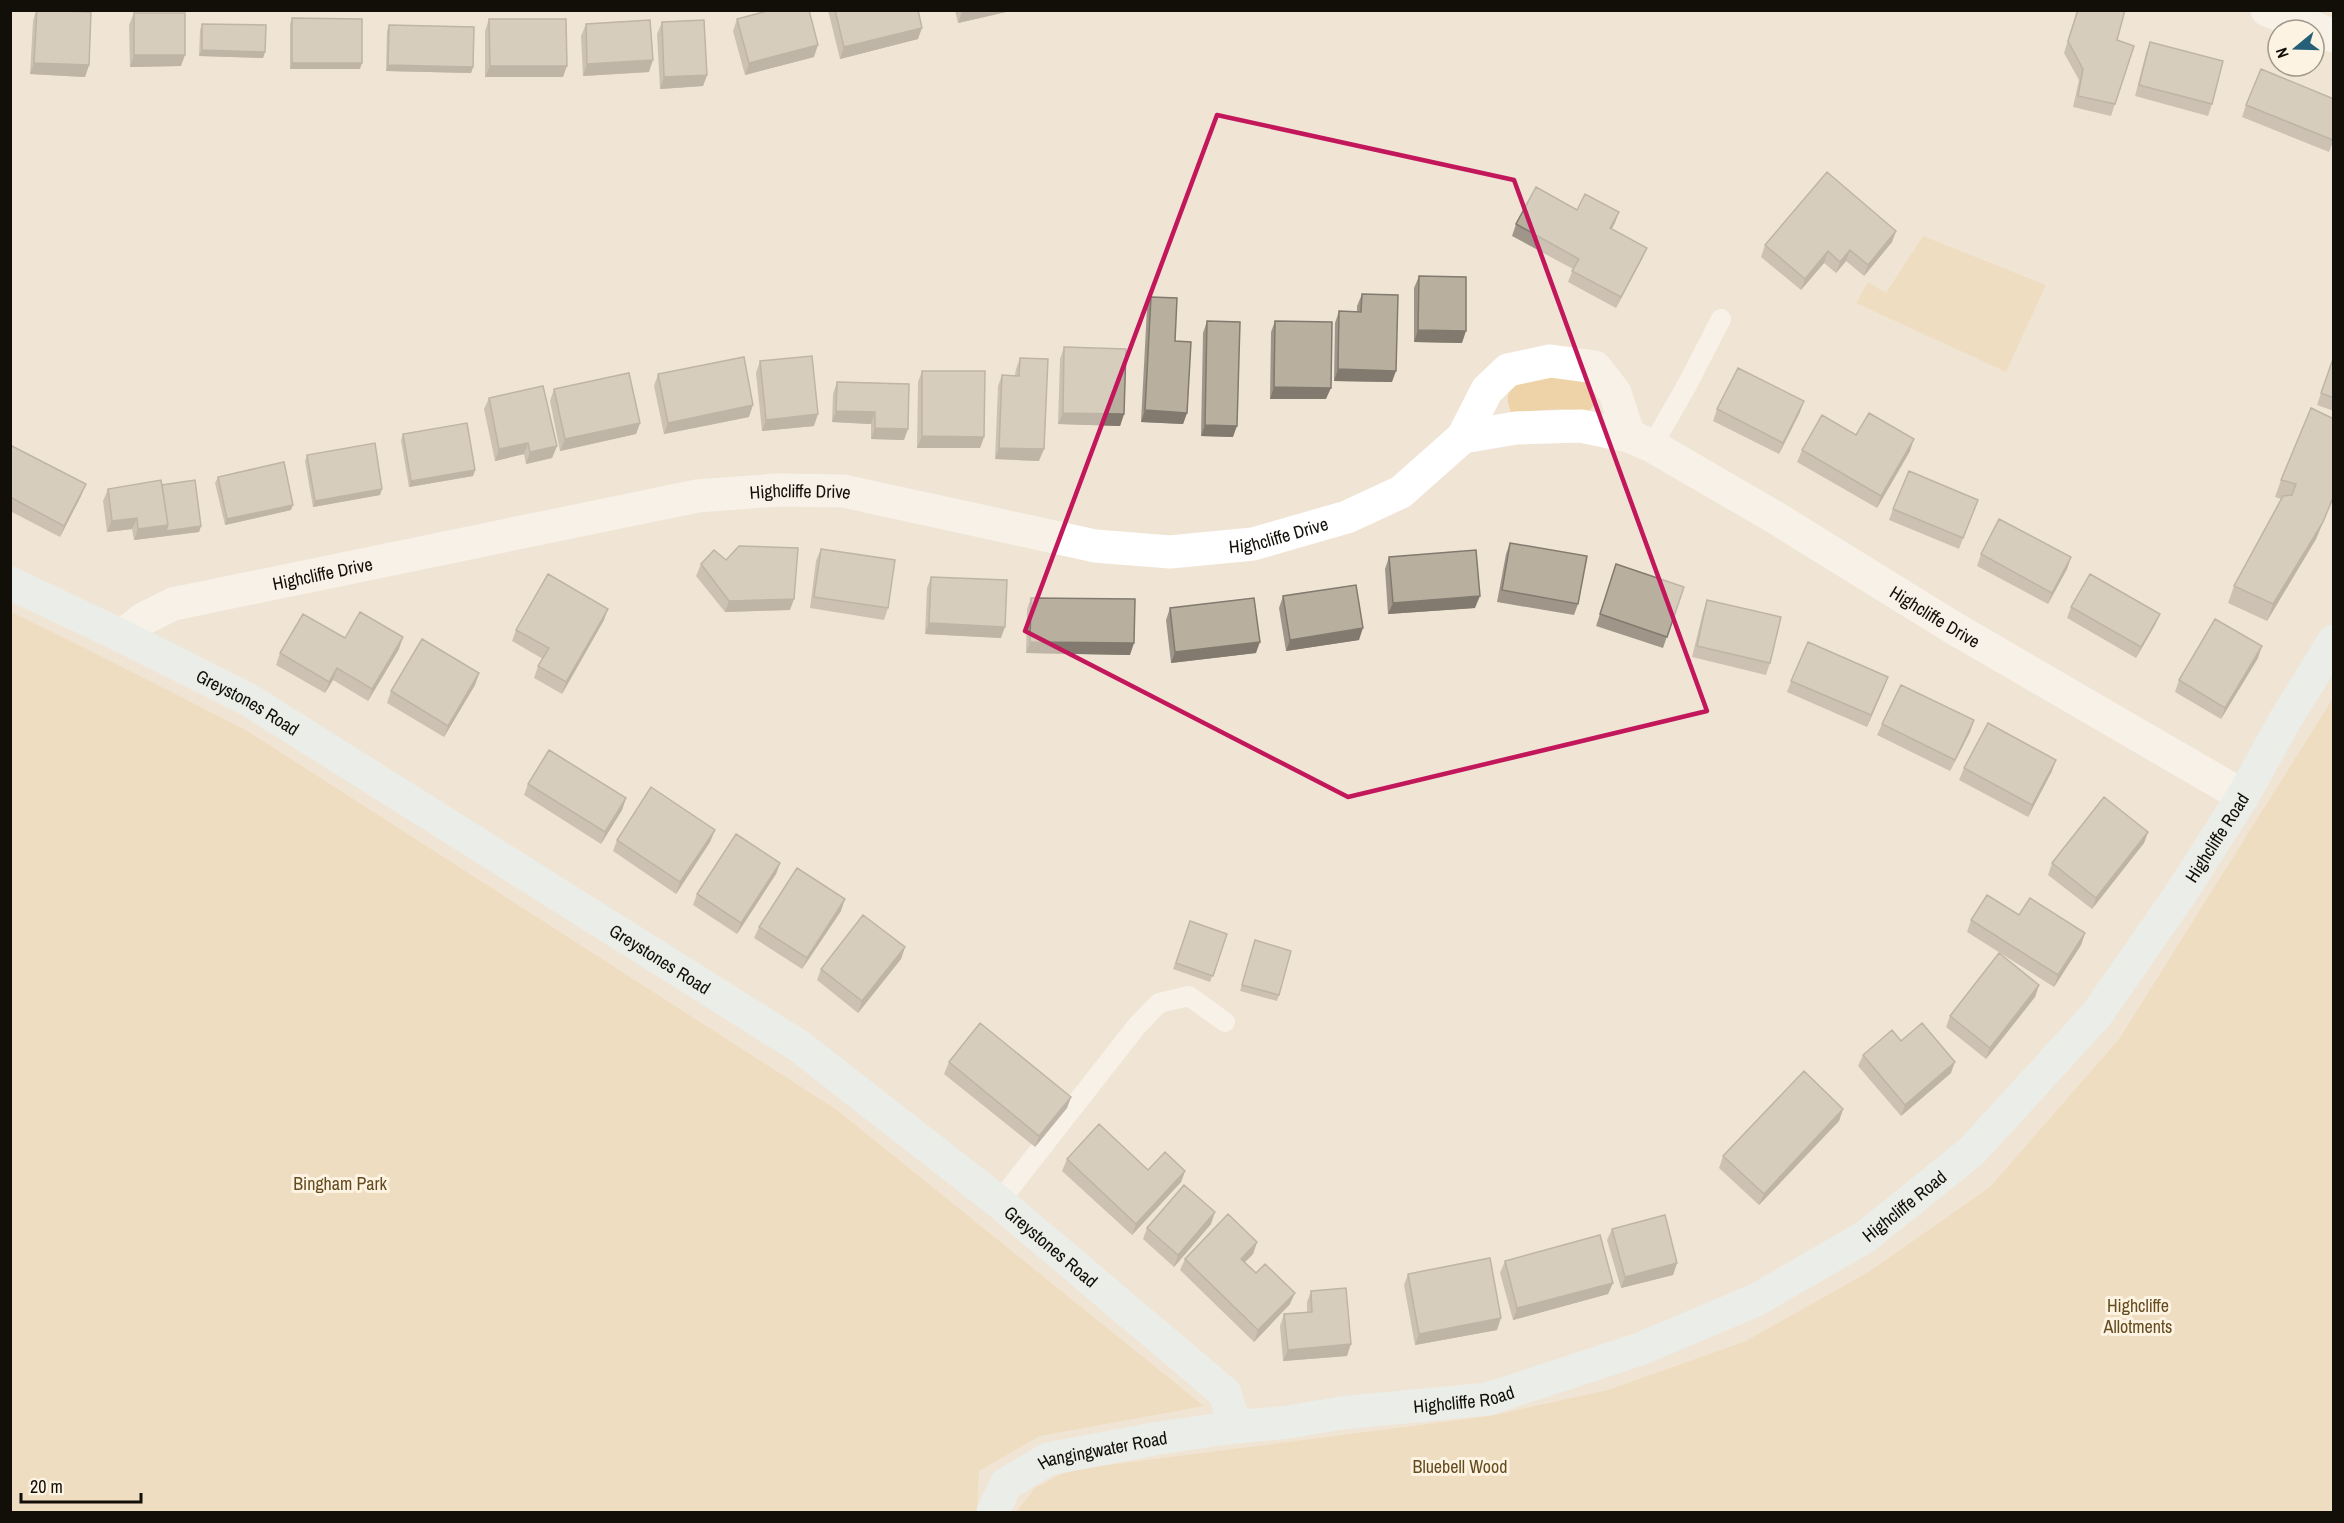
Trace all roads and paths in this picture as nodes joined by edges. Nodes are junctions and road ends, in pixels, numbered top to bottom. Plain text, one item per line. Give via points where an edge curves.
1 (2266, 10) edge
2 (2334, 36) edge
3 (1721, 319) dead end
4 (1463, 437) junction
5 (1640, 441) junction
6 (10, 583) edge
7 (122, 636) junction
8 (2334, 641) edge
9 (2243, 796) junction
10 (1225, 1022) dead end
11 (999, 1202) junction
12 (1235, 1427) junction
13 (993, 1512) edge

1 - 2 street
3 - 5 lane via 1687,385
4 - 5 street, Highcliffe Drive via 1581,426
4 - 5 street, Highcliffe Drive via 1487,390 1508,370 1550,361 1595,368 1615,393
4 - 7 street, Highcliffe Drive via 1401,492 1347,517 1253,544 1170,552 1095,546 844,491 777,490 697,496 173,604
5 - 9 street, Highcliffe Drive
6 - 7 street, Greystones Road
7 - 11 street, Greystones Road via 249,700 799,1046
8 - 9 street, Highcliffe Road
9 - 12 street, Highcliffe Road via 2097,1014 1972,1151 1865,1237 1756,1300 1640,1349 1488,1399
10 - 11 lane via 1189,996 1159,1003
11 - 12 street, Greystones Road via 1225,1393
12 - 13 street, Hangingwater Road via 1048,1459 1006,1484

